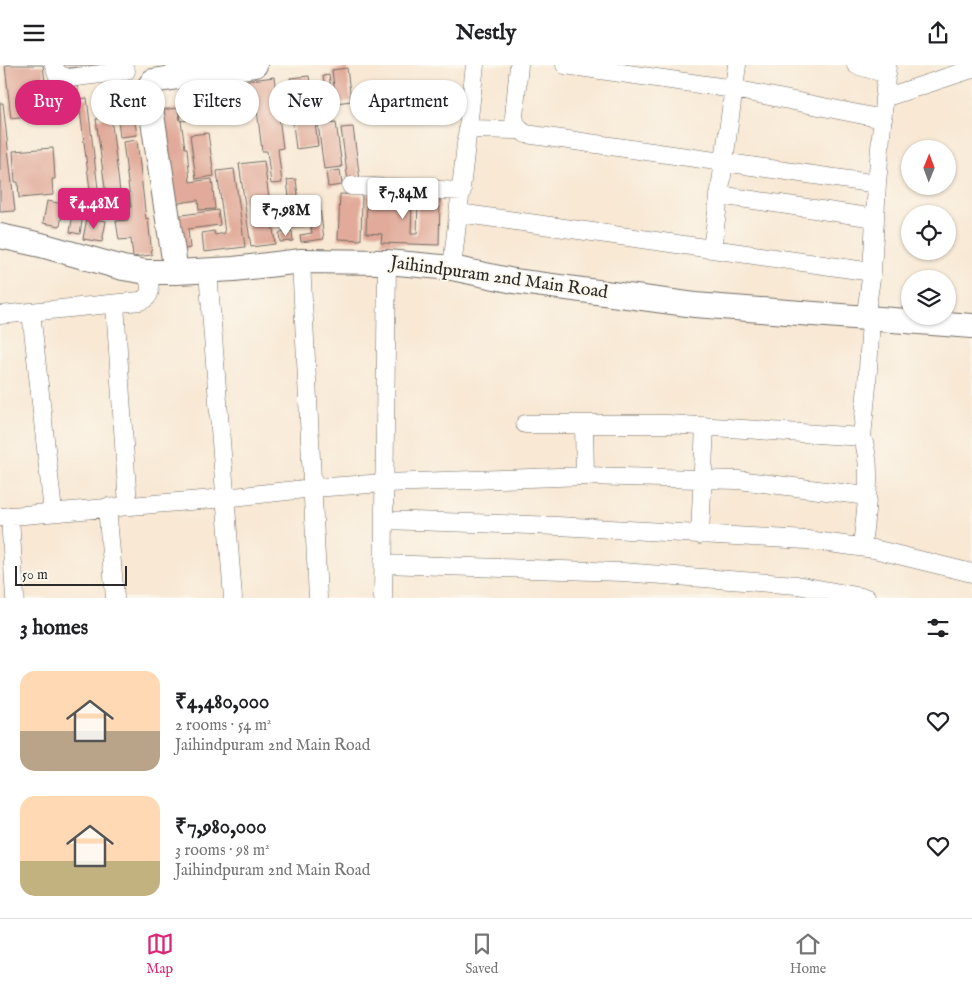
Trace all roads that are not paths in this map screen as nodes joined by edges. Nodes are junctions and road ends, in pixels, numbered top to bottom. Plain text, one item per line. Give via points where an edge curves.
1 (54, 65) edge
2 (250, 65) edge
3 (476, 65) edge
4 (519, 65) edge
5 (565, 65) edge
6 (737, 65) edge
7 (856, 65) edge
8 (125, 68) edge
9 (972, 69) edge
10 (887, 70) edge
11 (139, 80) edge
12 (159, 80) edge
13 (734, 89) junction
14 (884, 98) junction
15 (883, 119) junction
16 (153, 125) edge
17 (468, 129) junction
18 (519, 130) junction
19 (724, 163) junction
20 (877, 184) junction
21 (351, 186) dead end
22 (462, 191) junction
23 (719, 195) junction
24 (459, 213) junction
25 (875, 218) junction
26 (0, 236) edge
27 (712, 249) junction
28 (301, 261) junction
29 (387, 262) junction
30 (452, 268) junction
31 (208, 271) junction
32 (147, 272) junction
33 (176, 272) junction
34 (872, 272) junction
35 (115, 304) junction
36 (31, 312) junction
37 (0, 315) edge
38 (868, 319) junction
39 (972, 326) edge
40 (525, 424) dead end
41 (584, 424) junction
42 (705, 426) junction
43 (862, 437) junction
44 (585, 476) junction
45 (703, 479) junction
46 (385, 483) junction
47 (313, 488) junction
48 (867, 496) junction
49 (225, 498) junction
50 (128, 506) junction
51 (107, 507) junction
52 (53, 512) junction
53 (5, 516) edge
54 (384, 520) junction
55 (700, 535) junction
56 (874, 550) junction
57 (384, 564) junction
58 (972, 573) edge
59 (15, 598) edge
60 (115, 598) edge
61 (232, 598) edge
62 (318, 598) edge
63 (383, 598) edge
64 (867, 598) edge

1 - 8 street via 57,74 68,78
2 - 12 street
3 - 17 street
4 - 18 street via 514,117
5 - 13 street
6 - 13 street
7 - 10 street
8 - 11 street
9 - 14 street
10 - 14 street
13 - 15 street
13 - 19 street
14 - 15 street
15 - 20 street
16 - 33 street
17 - 18 street
17 - 22 street
18 - 19 street via 526,134
19 - 20 street
19 - 23 street
20 - 25 street
21 - 22 street
22 - 24 street
23 - 25 street
23 - 27 street
24 - 27 street
24 - 30 street
25 - 34 street
26 - 32 street, Jaihindpuram 2nd Main Road
27 - 34 street
28 - 29 street, Jaihindpuram 2nd Main Road
28 - 31 street, Jaihindpuram 2nd Main Road
28 - 47 street
29 - 30 street, Jaihindpuram 2nd Main Road
29 - 46 street
30 - 38 street, Jaihindpuram 2nd Main Road via 514,281 695,305
31 - 33 street, Jaihindpuram 2nd Main Road
31 - 49 street
32 - 33 street, Jaihindpuram 2nd Main Road
32 - 35 street via 148,297
34 - 38 street
35 - 36 street
35 - 50 street
36 - 37 street
36 - 52 street
38 - 39 street, Jaihindpuram 2nd Main Road
38 - 43 street
40 - 41 street
41 - 42 street
41 - 44 street
42 - 43 street
42 - 45 street
43 - 48 street via 867,448
44 - 45 street
44 - 46 street
45 - 48 street via 738,480
45 - 55 street
46 - 47 street
46 - 54 street
47 - 49 street
47 - 62 street
48 - 56 street
49 - 50 street
49 - 61 street
50 - 51 street
51 - 52 street
51 - 60 street
52 - 53 street
53 - 59 street
54 - 55 street
54 - 57 street
55 - 56 street via 806,540
56 - 58 street
57 - 63 street
57 - 64 street via 622,572 796,585

